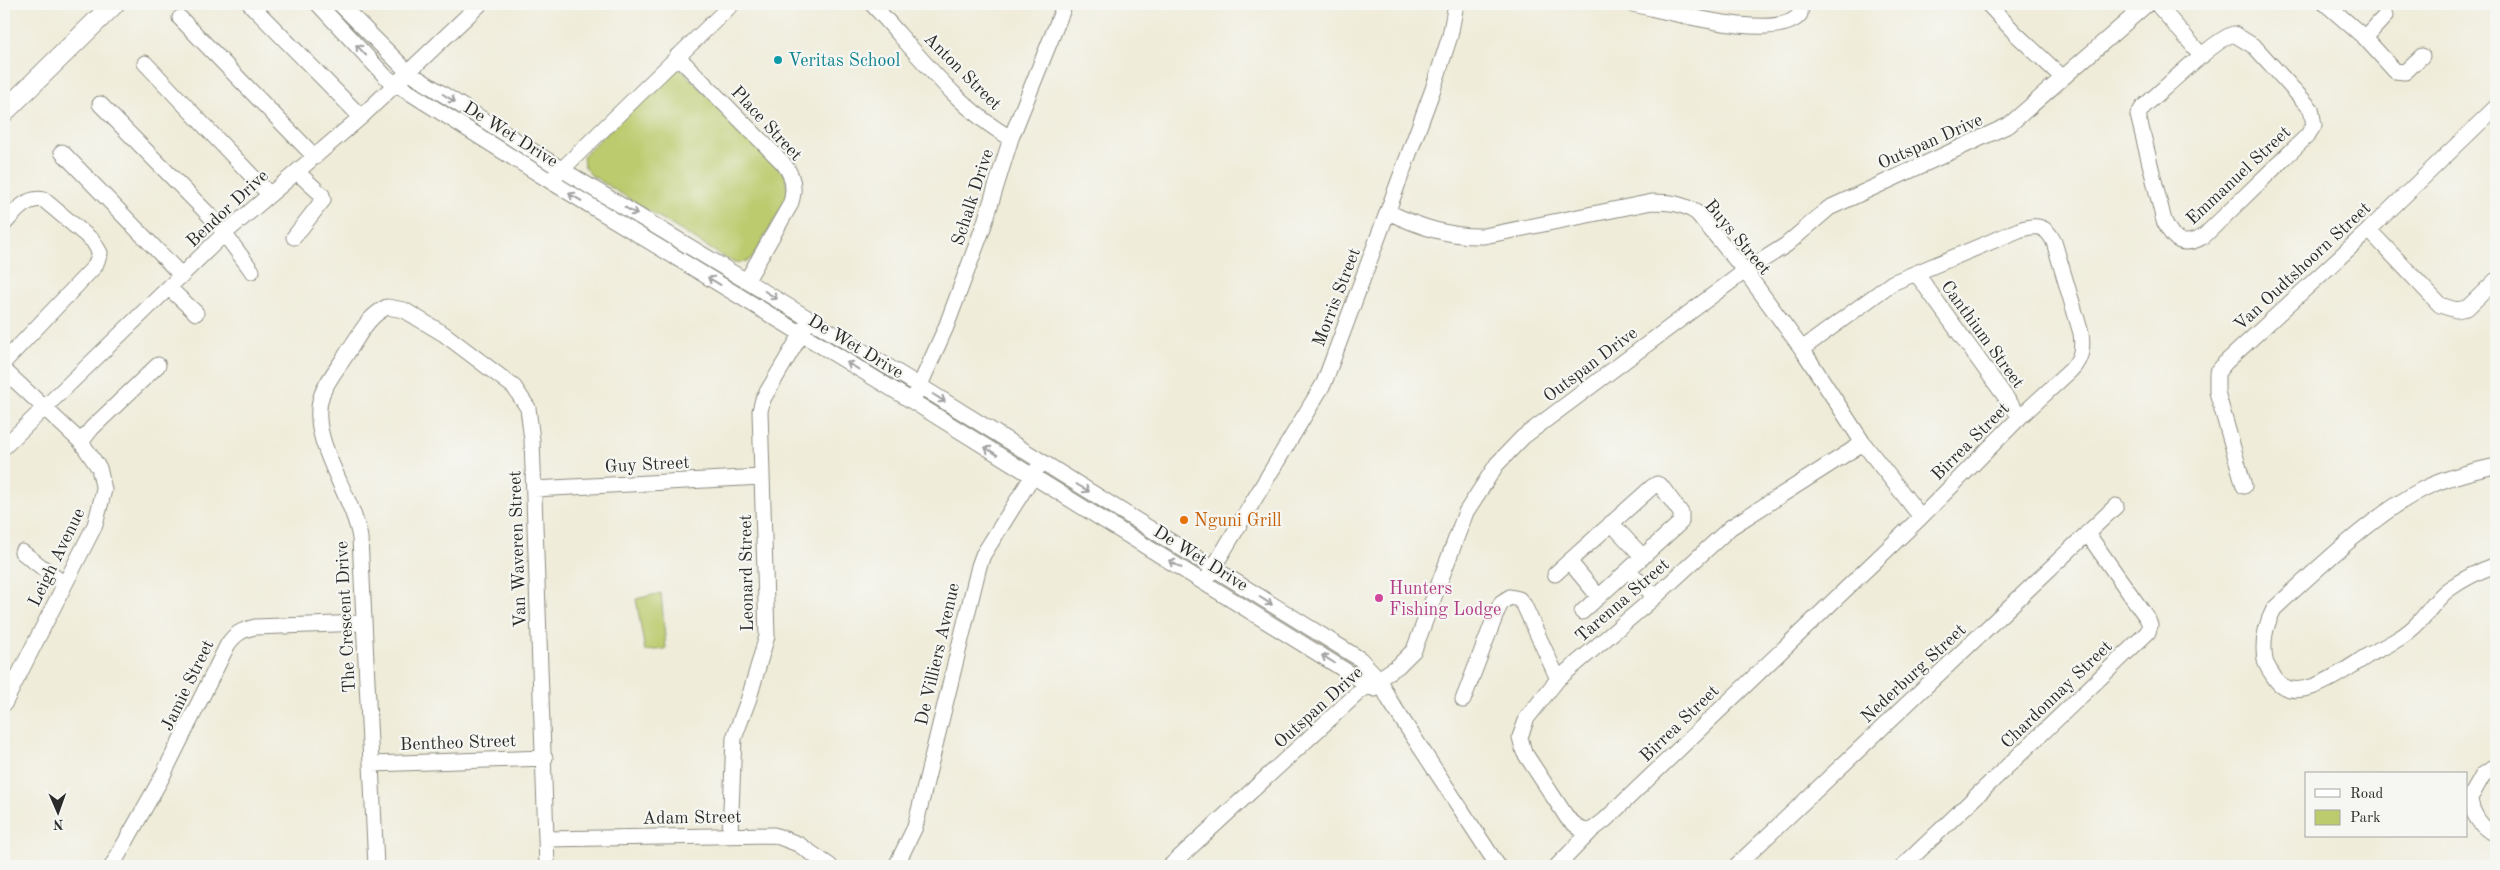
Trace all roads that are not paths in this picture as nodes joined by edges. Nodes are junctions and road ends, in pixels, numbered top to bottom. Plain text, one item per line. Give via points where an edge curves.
1 (96, 4) edge
2 (114, 4) edge
3 (250, 4) edge
4 (318, 4) edge
5 (340, 4) edge
6 (480, 4) edge
7 (732, 4) edge
8 (872, 4) edge
9 (1065, 4) edge
10 (1456, 4) edge
11 (1632, 4) edge
12 (1801, 4) edge
13 (1988, 4) edge
14 (2147, 4) edge
15 (2157, 4) edge
16 (2328, 4) edge
17 (2385, 16) dead end
18 (180, 18) dead end
19 (2365, 38) junction
20 (676, 56) junction
21 (2202, 56) junction
22 (2422, 56) dead end
23 (145, 63) dead end
24 (408, 72) junction
25 (2062, 77) junction
26 (396, 84) junction
27 (4, 94) edge
28 (100, 104) dead end
29 (2496, 107) edge
30 (4, 112) edge
31 (361, 117) junction
32 (1011, 138) junction
33 (62, 152) dead end
34 (315, 157) junction
35 (561, 169) junction
36 (297, 172) junction
37 (550, 181) junction
38 (269, 194) junction
39 (1388, 212) junction
40 (4, 224) edge
41 (2369, 230) junction
42 (225, 233) junction
43 (294, 237) dead end
44 (252, 271) dead end
45 (1745, 272) junction
46 (1916, 272) junction
47 (182, 276) junction
48 (747, 280) junction
49 (2496, 280) edge
50 (174, 292) junction
51 (388, 307) joint
52 (196, 313) dead end
53 (810, 320) junction
54 (801, 335) junction
55 (1802, 349) junction
56 (4, 362) edge
57 (158, 365) dead end
58 (4, 370) edge
59 (920, 386) junction
60 (912, 401) junction
61 (44, 409) junction
62 (2020, 417) junction
63 (81, 442) junction
64 (1863, 443) junction
65 (4, 447) edge
66 (1042, 462) junction
67 (2496, 466) edge
68 (762, 477) junction
69 (1032, 478) junction
70 (2244, 486) dead end
71 (534, 489) junction
72 (2116, 506) dead end
73 (1921, 517) junction
74 (1612, 523) junction
75 (2087, 533) junction
76 (22, 552) dead end
77 (1643, 557) junction
78 (1569, 561) junction
79 (2496, 566) edge
80 (1214, 568) junction
81 (1628, 570) junction
82 (1555, 574) dead end
83 (1205, 582) junction
84 (64, 584) junction
85 (1599, 597) junction
86 (1655, 597) junction
87 (1582, 612) dead end
88 (363, 623) junction
89 (1558, 680) junction
90 (1374, 681) junction
91 (1462, 700) dead end
92 (4, 704) edge
93 (545, 758) junction
94 (372, 764) junction
95 (2496, 766) edge
96 (1588, 831) junction
97 (2496, 833) edge
98 (730, 834) junction
99 (547, 839) junction
100 (112, 866) edge
101 (376, 866) edge
102 (547, 866) edge
103 (830, 866) edge
104 (896, 866) edge
105 (1170, 866) edge
106 (1498, 866) edge
107 (1557, 866) edge
108 (1736, 866) edge
109 (1903, 866) edge

1 - 27 main road
2 - 30 main road
3 - 31 street
26 -> 4 street, De Wet Drive
5 - 24 street, De Wet Drive
6 - 24 street, Bendor Drive
7 - 20 street
8 - 32 street, Anton Street via 971,111
9 - 32 street, Schalk Drive
10 - 39 street, Morris Street via 1447,45
11 - 12 street via 1758,27 1788,24 1800,14
13 - 25 street
14 - 25 street, Outspan Drive
15 - 21 street
16 - 19 street
17 - 19 street
18 - 34 street
19 - 22 street via 2398,72 2405,72
20 - 35 street
20 - 48 street, Place Street via 783,163 792,180 794,192 790,205
21 - 21 street, Emmanuel Street via 2226,36 2238,34 2255,47 2311,109 2314,120 2307,136 2204,236 2186,243 2173,236 2164,221 2137,119 2143,107
23 - 38 street
24 - 26 street, Bendor Drive
24 -> 35 street, De Wet Drive
25 - 45 street, Outspan Drive via 2009,126 1839,202
26 - 31 street, Bendor Drive
26 - 37 street, De Wet Drive
28 - 42 street
29 - 41 street, Van Oudtshoorn Street
31 - 34 street, Bendor Drive
32 - 59 street, Schalk Drive via 980,237
33 - 47 street
34 - 36 street, Bendor Drive
35 - 37 street
35 -> 48 street, De Wet Drive
36 - 38 street, Bendor Drive
36 - 43 street via 322,195 323,200
54 -> 37 street, De Wet Drive
38 - 42 street, Bendor Drive
39 - 45 street, Buys Street via 1441,233 1484,236 1652,202 1675,202 1697,213
39 - 80 street, Morris Street via 1324,383
40 - 56 street via 30,200 44,200 93,241 100,253 95,266
41 - 49 street via 2434,300 2449,309 2467,308
41 - 70 street, Van Oudtshoorn Street via 2224,363 2218,373 2217,392
42 - 44 street
42 - 47 street, Bendor Drive
45 - 55 street, Buys Street
45 - 90 street, Outspan Drive via 1531,431 1497,464 1466,512 1418,644 1405,660
46 - 55 street, Birrea Street via 1880,290
46 - 62 street, Canthium Street
46 - 62 street, Birrea Street via 2030,226 2043,227 2049,232 2083,347 2078,363
47 - 50 street, Bendor Drive
48 -> 53 street, De Wet Drive
50 - 52 street
50 - 61 street, Bendor Drive
51 - 71 street, Van Waveren Street via 404,310 444,334 524,398 530,419
51 - 88 street, The Crescent Drive via 370,318 326,386 318,412 323,442 358,531
53 - 54 street, Leonard Street
53 - 59 street, De Wet Drive
60 -> 54 street, De Wet Drive
54 - 68 street, Leonard Street via 760,411
55 - 64 street, Buys Street
57 - 63 street
58 - 61 street, Leigh Avenue
59 - 60 street, Schalk Drive
59 -> 66 street, De Wet Drive
69 -> 60 street, De Wet Drive
61 - 63 street, Leigh Avenue
61 - 65 street, Bendor Drive
62 - 73 street, Birrea Street
63 - 84 street, Leigh Avenue via 99,468 104,490 95,525
64 - 73 street, Buys Street
64 - 86 street, Tarenna Street via 1740,520
66 - 69 street, De Villiers Avenue
66 -> 80 street, De Wet Drive
67 - 79 street via 2424,489 2366,528 2274,609 2266,624 2263,643 2266,663 2278,683 2288,688 2298,690 2318,685 2397,641 2448,589 2481,570
68 - 71 street, Guy Street
68 - 98 street, Leonard Street via 767,636 734,738
83 -> 69 street, De Wet Drive
69 - 104 street, De Villiers Avenue via 979,566 917,821
71 - 93 street, Van Waveren Street
72 - 75 street, Nederburg Street
73 - 96 street, Birrea Street via 1613,813
74 - 77 street
74 - 77 street via 1652,487 1662,486 1682,517 1681,522
74 - 78 street
75 - 108 street, Nederburg Street
75 - 109 street, Chardonnay Street via 2147,618 2148,632
76 - 84 street
77 - 81 street
78 - 82 street
78 - 85 street
80 - 83 street, Morris Street
80 -> 90 street, De Wet Drive via 1360,659
81 - 85 street
81 - 86 street
90 -> 83 street, De Wet Drive
84 - 92 street, Leigh Avenue
85 - 87 street
86 - 89 street, Tarenna Street
88 - 94 street, The Crescent Drive
88 - 100 street, Jamie Street via 255,627 235,635
89 - 91 street via 1524,605 1519,599 1510,597 1498,609
89 - 96 street, Tarenna Street via 1527,718 1520,737 1524,752 1568,819
90 - 105 street, Outspan Drive
90 - 106 street, De Wet Drive
93 - 94 street, Bentheo Street
93 - 99 street, Van Waveren Street
94 - 101 street, The Crescent Drive
95 - 97 street via 2483,775 2470,798 2473,811 2484,827
96 - 107 street, Birrea Street
98 - 99 street, Adam Street
98 - 103 street, Adam Street via 782,837
99 - 102 street, Van Waveren Street

